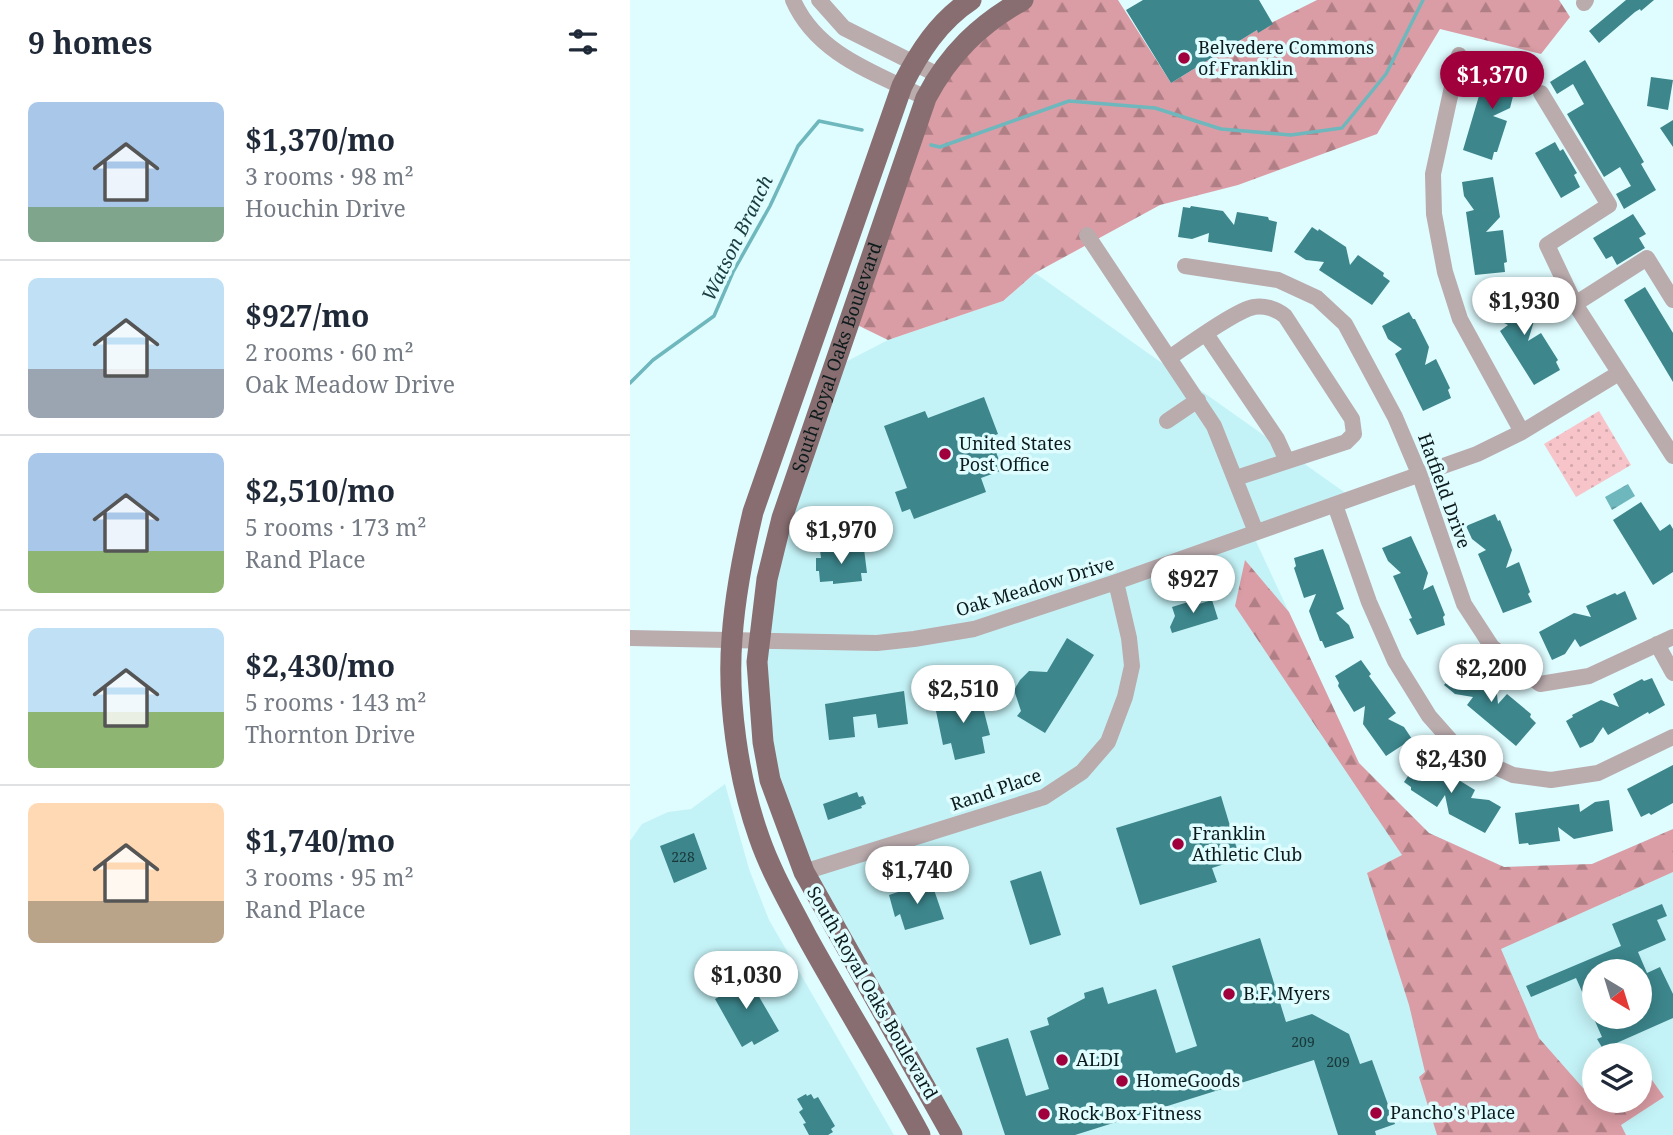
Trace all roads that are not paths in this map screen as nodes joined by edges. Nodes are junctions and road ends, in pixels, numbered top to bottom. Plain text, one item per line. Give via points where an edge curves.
1 (793, 0) edge
2 (819, 0) edge
3 (971, 0) edge
4 (1023, 0) edge
5 (1459, 55) dead end
6 (914, 63) junction
7 (938, 75) junction
8 (902, 86) junction
9 (1541, 93) dead end
10 (926, 98) junction
11 (1087, 235) dead end
12 (1185, 266) dead end
13 (1673, 300) edge
14 (1575, 304) junction
15 (1206, 334) junction
16 (1169, 358) junction
17 (1619, 373) junction
18 (1198, 400) junction
19 (1167, 421) dead end
20 (1522, 432) junction
21 (1673, 456) edge
22 (1286, 461) junction
23 (1420, 476) junction
24 (1236, 478) junction
25 (1335, 505) junction
26 (1256, 532) junction
27 (1116, 583) junction
28 (1673, 637) edge
29 (630, 638) edge
30 (732, 640) junction
31 (759, 641) junction
32 (1657, 643) junction
33 (1673, 673) edge
34 (1673, 737) edge
35 (804, 872) junction
36 (920, 1135) edge
37 (952, 1135) edge

1 - 8 street via 826,45 846,60
2 - 6 street via 844,28
3 - 6 main road, South Royal Oaks Boulevard via 935,32
4 - 7 main road, South Royal Oaks Boulevard via 982,27
5 - 20 street via 1433,174 1434,214 1460,319
6 - 7 street
6 - 8 main road, South Royal Oaks Boulevard
7 - 10 main road, South Royal Oaks Boulevard
8 - 10 street
8 - 30 main road, South Royal Oaks Boulevard via 752,512 738,578
9 - 14 street via 1609,205 1547,245
10 - 31 main road, South Royal Oaks Boulevard via 782,518 767,579
11 - 16 street
12 - 23 street, Hatfield Drive via 1278,280 1317,298 1345,324 1395,417
13 - 14 street via 1647,258
14 - 17 street
15 - 16 street
15 - 22 street via 1277,439
15 - 22 street via 1255,306 1280,312 1352,419 1354,434 1346,442
16 - 18 street
17 - 20 street, Oak Meadow Drive
17 - 21 street
18 - 19 street
18 - 24 street
20 - 23 street, Oak Meadow Drive
22 - 24 street
23 - 25 street, Oak Meadow Drive
23 - 32 street, Hatfield Drive via 1464,604 1492,646 1540,684 1589,676
24 - 26 street
25 - 26 street, Oak Meadow Drive
25 - 34 street via 1395,662 1429,716 1460,751 1513,775 1551,780 1598,773
26 - 27 street, Oak Meadow Drive
27 - 31 street, Oak Meadow Drive via 974,629 919,639
27 - 35 street, Rand Place via 1132,666 1108,741 1082,772 1044,797
28 - 32 street, Hatfield Drive
29 - 30 street, Oak Meadow Drive
30 - 31 street, Oak Meadow Drive
30 - 36 main road, South Royal Oaks Boulevard via 738,748 759,837 780,887
31 - 35 main road, South Royal Oaks Boulevard via 758,694 767,767
32 - 33 street
35 - 37 main road, South Royal Oaks Boulevard

